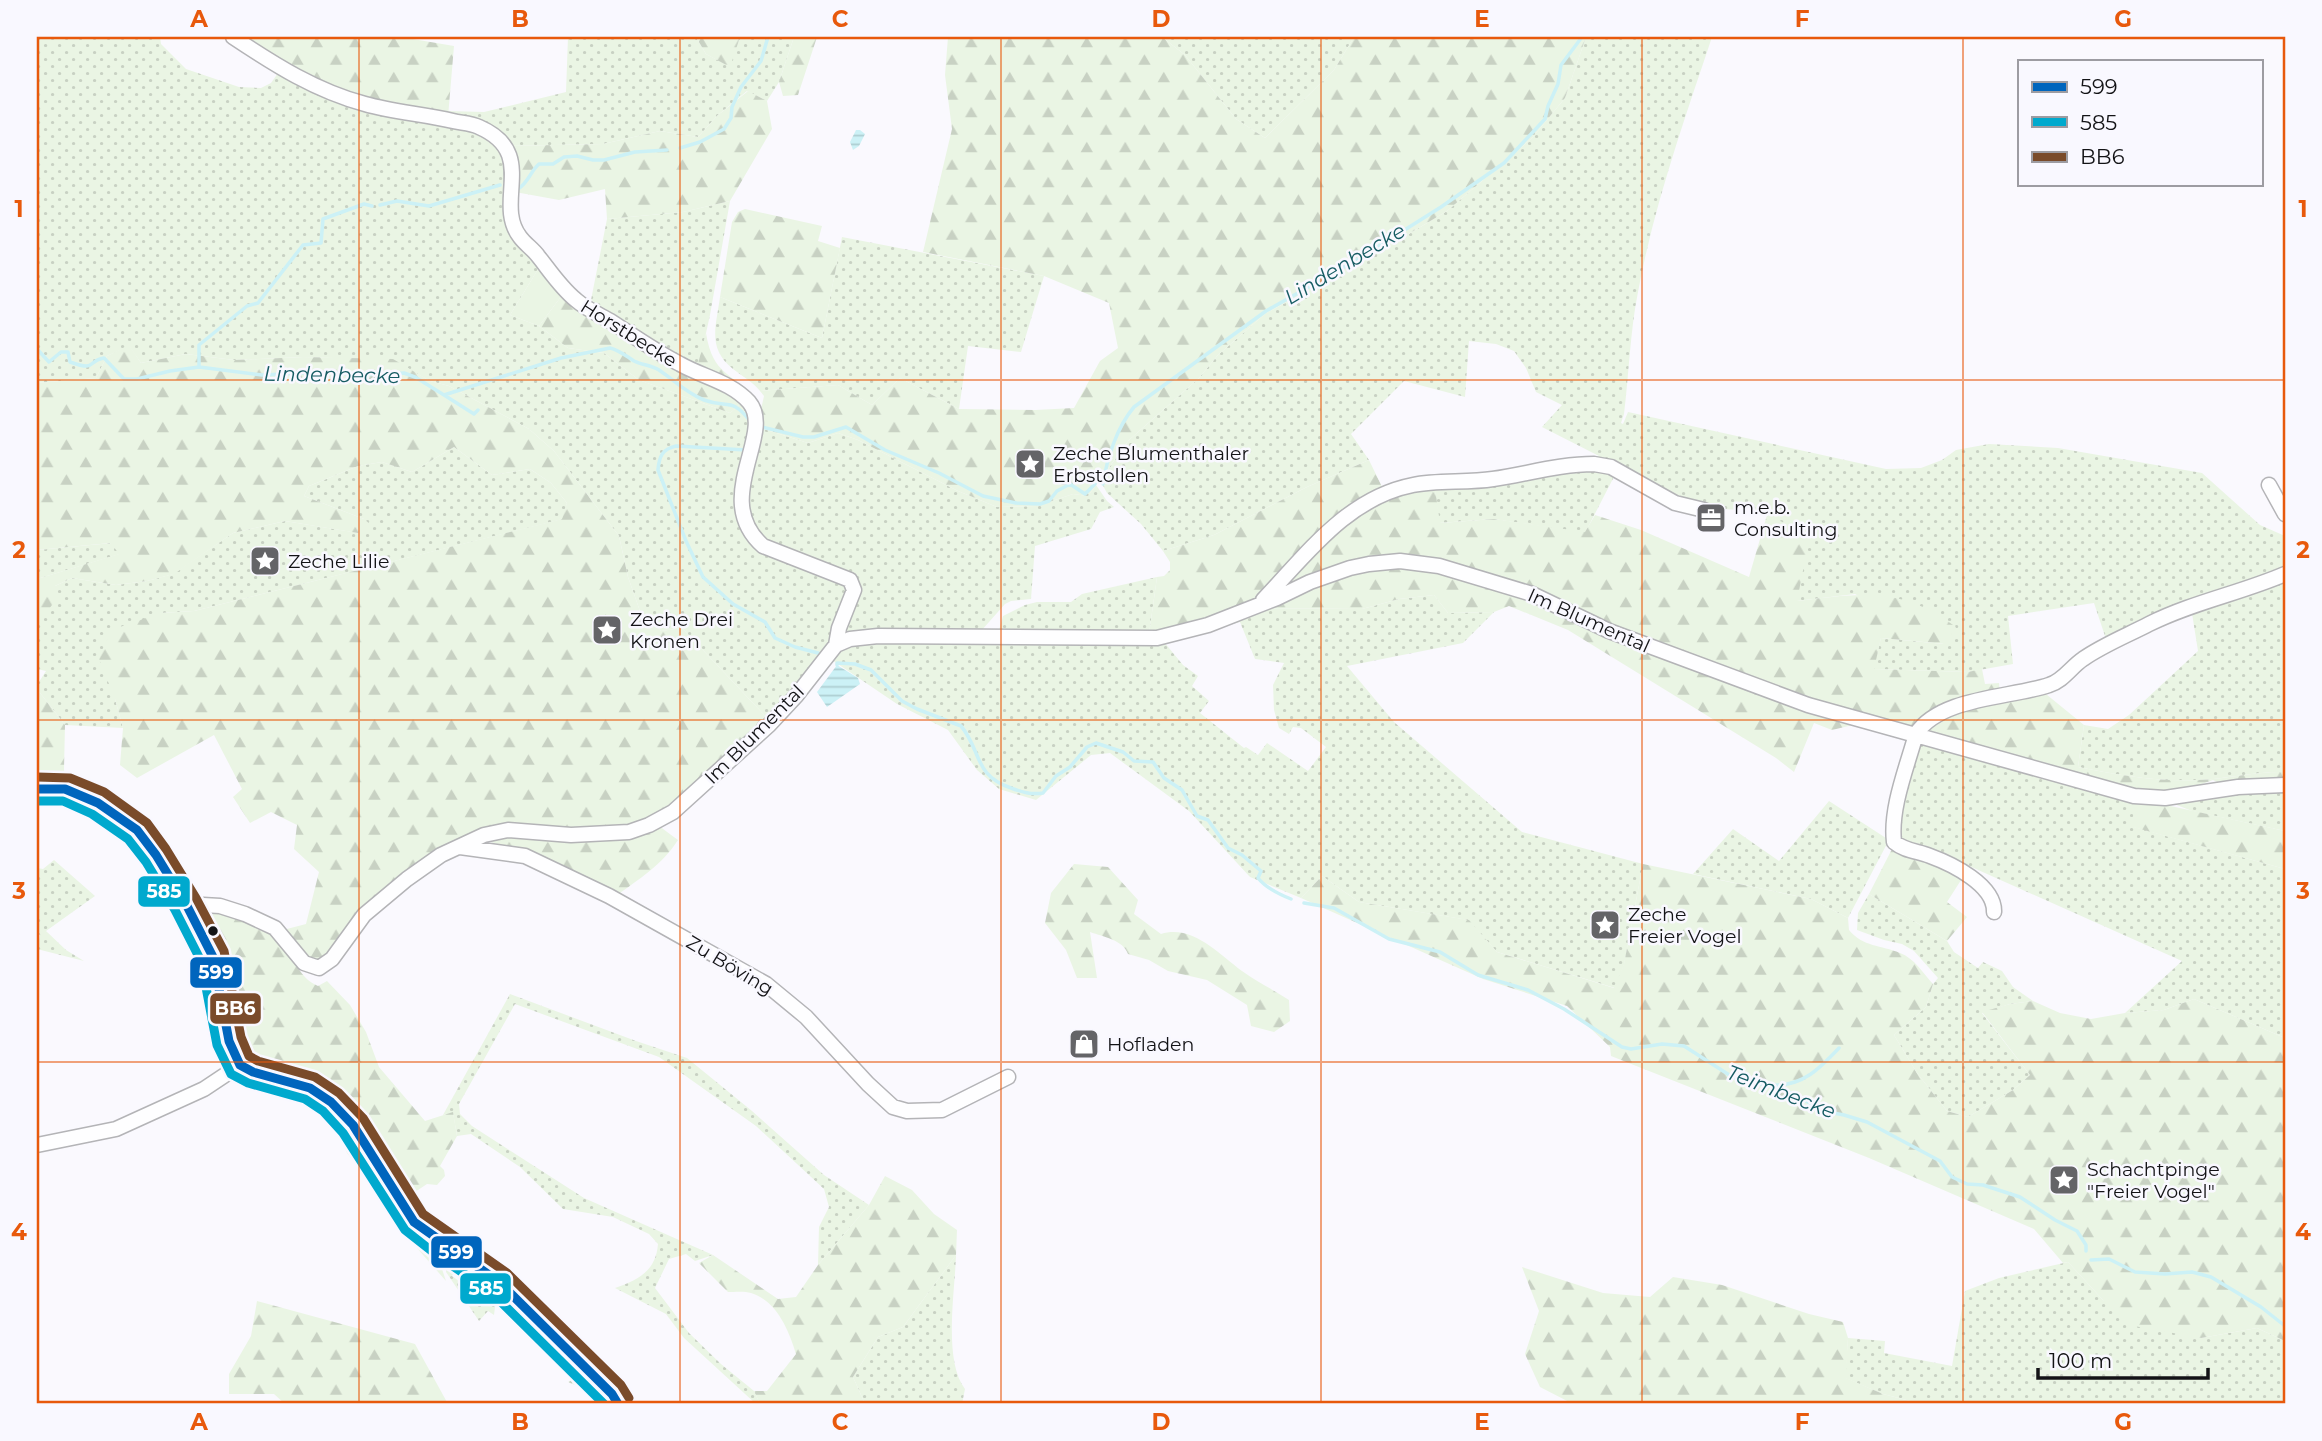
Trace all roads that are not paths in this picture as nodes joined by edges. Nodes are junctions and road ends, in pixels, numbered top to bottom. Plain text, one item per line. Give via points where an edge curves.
1 (233, 37) edge
2 (2269, 485) dead end
3 (1703, 510) dead end
4 (2285, 513) edge
5 (2285, 574) edge
6 (1260, 604) junction
7 (836, 645) junction
8 (1916, 734) junction
9 (2285, 785) edge
10 (37, 789) edge
11 (459, 847) junction
12 (186, 904) junction
13 (1994, 912) dead end
14 (240, 1065) junction
15 (1008, 1077) dead end
16 (37, 1144) edge
17 (618, 1404) edge

1 - 7 street, Horstbecke via 312,86 365,105 479,127 506,147 513,183 510,219 558,282 577,301 682,366 728,386 754,409 740,500 744,521 763,545 850,580 854,590
2 - 4 street
3 - 6 street, Im Blumental via 1675,503 1611,467 1594,464 1415,485 1354,510
5 - 8 street via 2152,623 2082,659 2052,684 1949,709 1928,719
6 - 7 street, Im Blumental via 1208,625 1157,638 878,636
6 - 8 street, Im Blumental via 1369,564 1400,561 1438,566 1532,594 1609,631 1764,690
7 - 11 street, Im Blumental via 761,733 687,801 649,825 608,834 508,830
8 - 9 street, Im Blumental via 2134,796 2165,798
8 - 13 street via 1894,842 1930,856 1986,888
10 - 12 street via 65,789 98,803 136,830 156,853
11 - 12 street, Im Blumental via 386,896 319,968 304,964 275,928 220,906
11 - 15 street, Zu Böving via 525,856 609,896 766,984 806,1017 893,1107 942,1110
12 - 14 street via 213,957 229,1041
14 - 16 street via 204,1089 116,1129
14 - 17 street via 310,1088 331,1102 354,1125 414,1222 499,1282

